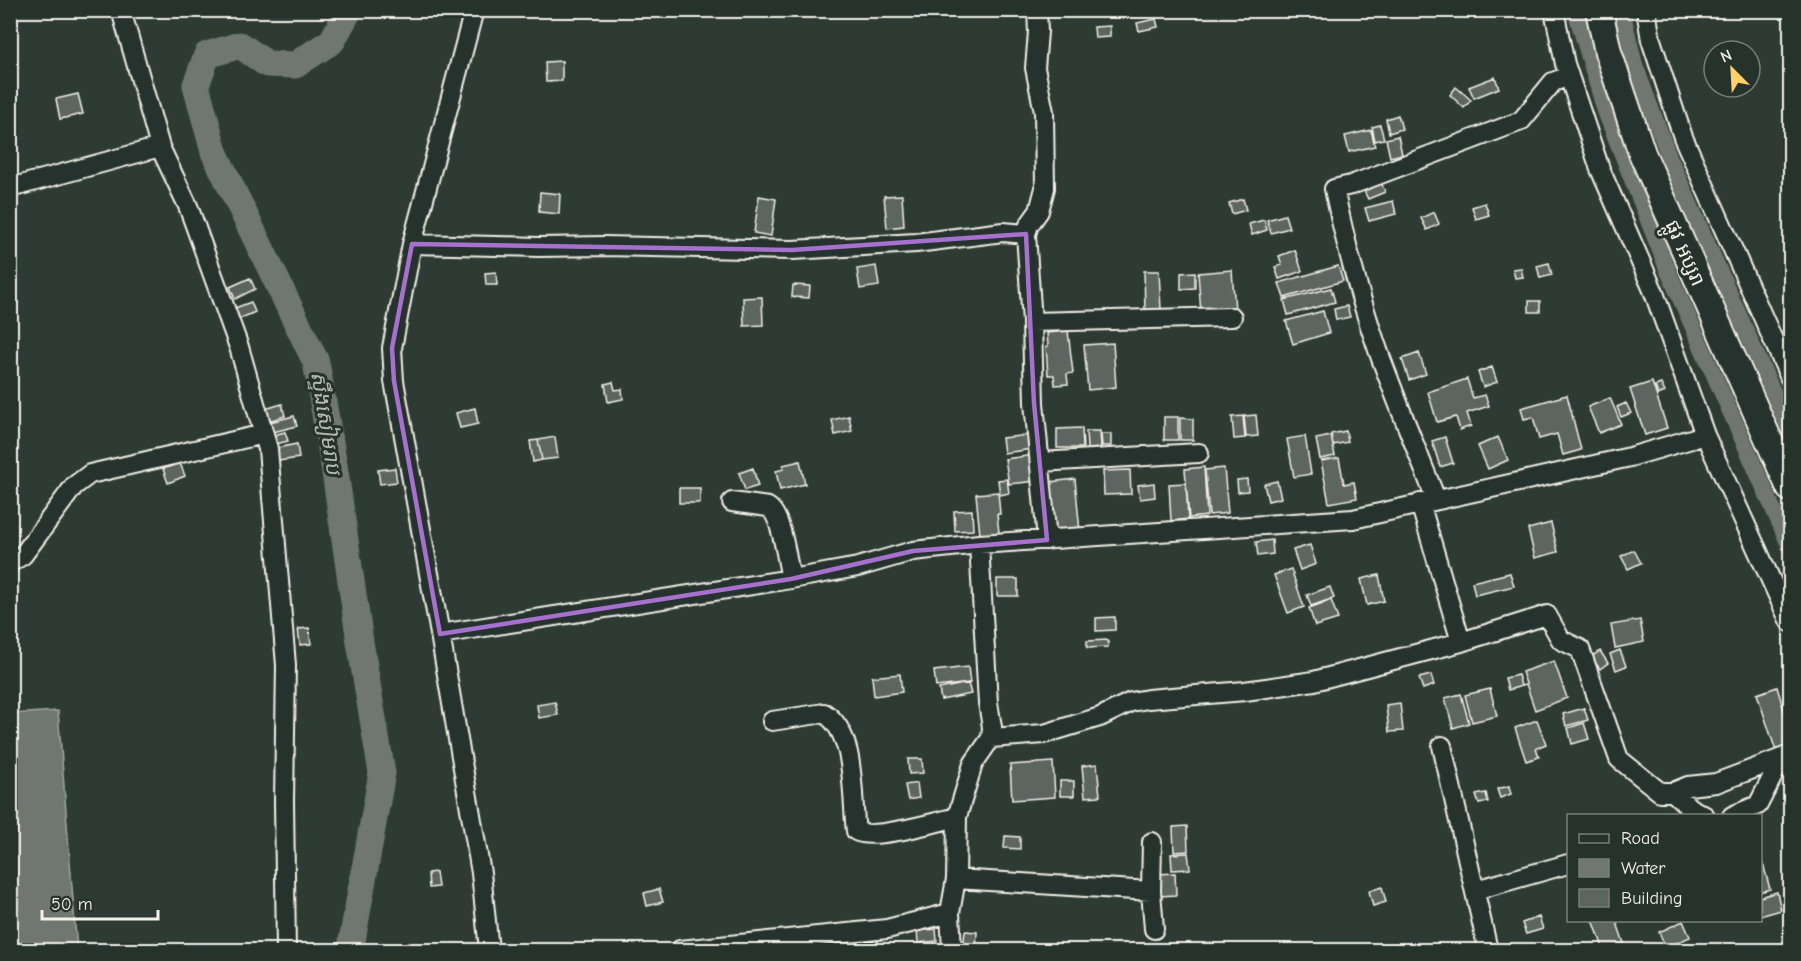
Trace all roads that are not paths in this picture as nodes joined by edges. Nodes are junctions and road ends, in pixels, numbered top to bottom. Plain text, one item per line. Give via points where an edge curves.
1 (122, 10) edge
2 (474, 10) edge
3 (1037, 10) edge
4 (1554, 10) edge
5 (1599, 10) edge
6 (1646, 10) edge
7 (1569, 76) junction
8 (160, 147) junction
9 (10, 188) edge
10 (1026, 234) junction
11 (412, 244) junction
12 (1232, 317) dead end
13 (1032, 322) junction
14 (1791, 378) edge
15 (264, 434) junction
16 (1706, 435) junction
17 (1199, 453) dead end
18 (1040, 462) junction
19 (1791, 488) edge
20 (1428, 501) junction
21 (732, 502) dead end
22 (1047, 540) junction
23 (979, 544) junction
24 (10, 563) edge
25 (791, 579) junction
26 (1791, 622) edge
27 (440, 634) junction
28 (1461, 642) junction
29 (772, 722) dead end
30 (991, 738) junction
31 (1442, 747) dead end
32 (1786, 757) edge
33 (1673, 792) junction
34 (1701, 814) edge
35 (1737, 814) edge
36 (957, 817) junction
37 (1152, 842) dead end
38 (1567, 865) edge
39 (956, 879) junction
40 (1476, 890) junction
41 (1151, 891) junction
42 (950, 913) junction
43 (1154, 929) dead end
44 (286, 951) edge
45 (489, 951) edge
46 (680, 951) edge
47 (952, 951) edge
48 (1488, 951) edge

1 - 8 street
2 - 11 street
3 - 10 street via 1035,68 1044,112 1045,188 1039,211
4 - 7 street
5 - 19 street, ផ្លូវ អប្សរា via 1608,52 1642,153
6 - 14 street via 1651,40 1683,137
7 - 16 street via 1600,169 1653,290
7 - 20 street via 1553,82 1521,121 1334,189 1372,333
8 - 9 street
8 - 15 street via 208,260
10 - 11 street via 1004,232 916,243 792,249
10 - 13 street
11 - 27 street via 392,348 394,381
12 - 13 street
13 - 18 street
15 - 24 street via 90,474 74,486 23,555
15 - 44 street via 286,665
16 - 20 street via 1630,457
16 - 26 street
17 - 18 street
18 - 22 street
20 - 22 street via 1337,521
20 - 28 street
21 - 25 street via 772,509
22 - 23 street
23 - 25 street via 912,551 858,567
23 - 30 street
25 - 27 street
27 - 45 street via 481,873
28 - 30 street via 1314,681 1148,699 1044,734
28 - 33 street via 1547,615 1561,640 1580,649 1619,759 1660,792
29 - 36 street via 824,713 833,718 846,740 856,831 862,834 904,830
30 - 36 street via 973,764
31 - 40 street
32 - 33 street via 1716,783
32 - 35 street via 1758,806
33 - 34 street
36 - 39 street
37 - 41 street
38 - 40 street
39 - 41 street
39 - 42 street
40 - 48 street
41 - 43 street
42 - 46 street via 887,929
42 - 47 street

